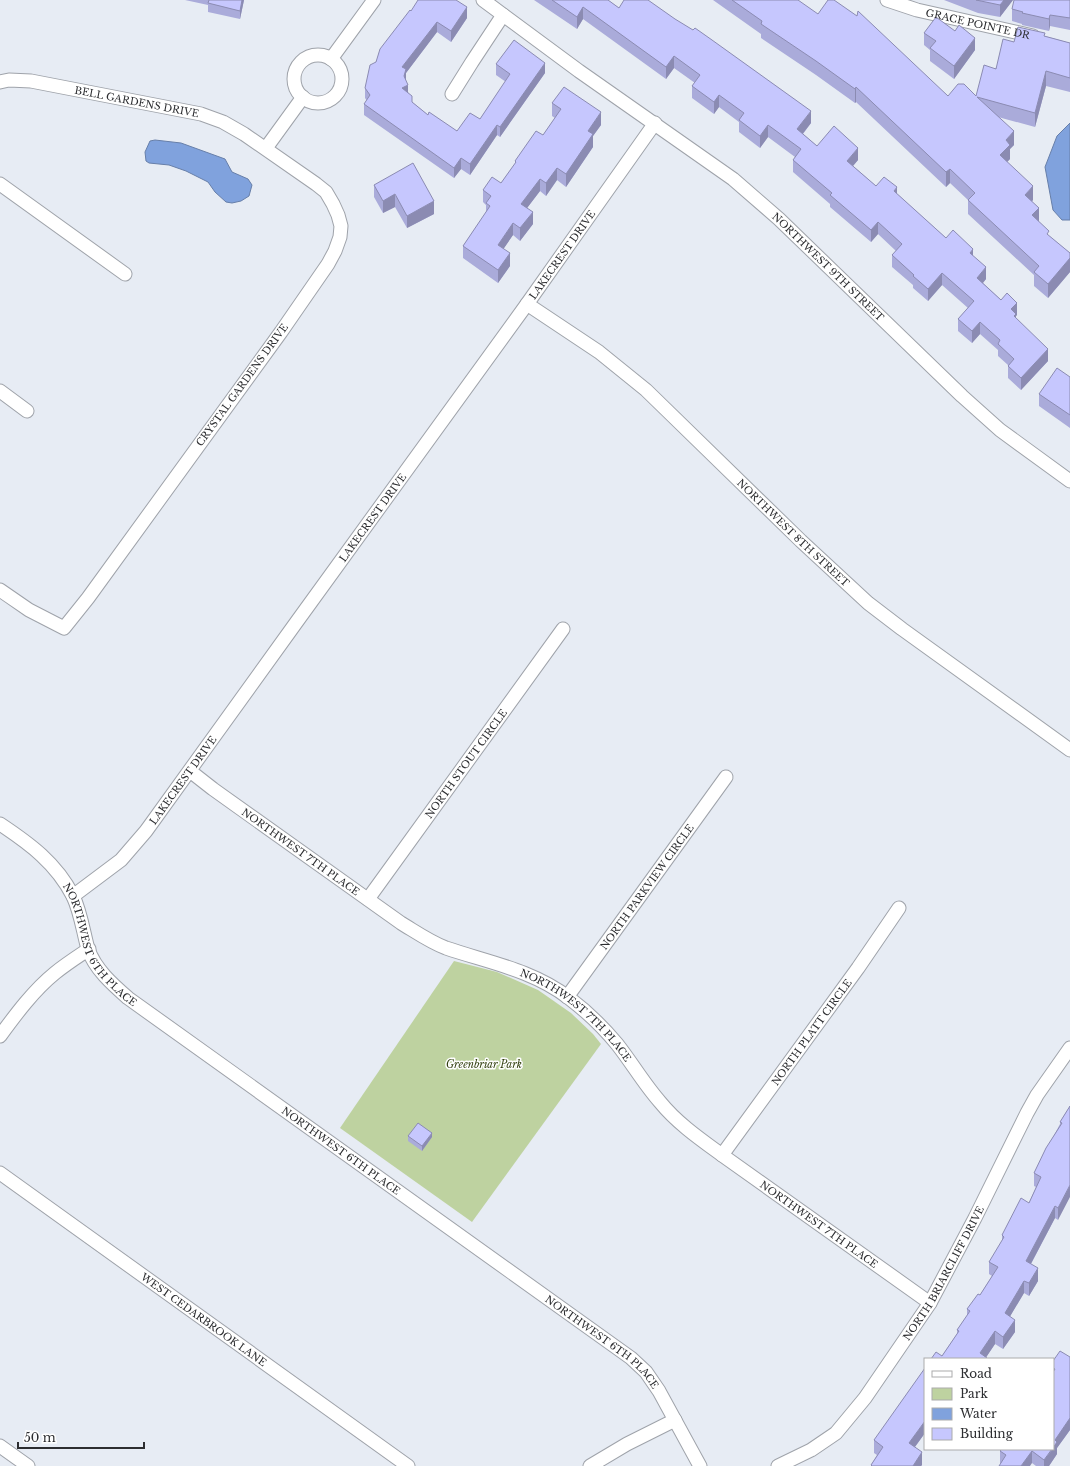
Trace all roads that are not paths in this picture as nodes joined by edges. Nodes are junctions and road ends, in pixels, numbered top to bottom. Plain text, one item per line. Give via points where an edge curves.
1 (374, 0) edge
2 (483, 0) edge
3 (887, 0) edge
4 (503, 15) junction
5 (1048, 39) edge
6 (331, 59) junction
7 (0, 82) edge
8 (452, 94) dead end
9 (303, 97) junction
10 (655, 124) junction
11 (266, 148) junction
12 (0, 184) edge
13 (124, 274) dead end
14 (528, 304) junction
15 (0, 391) edge
16 (27, 411) dead end
17 (1070, 481) edge
18 (0, 590) edge
19 (563, 629) dead end
20 (1070, 750) edge
21 (190, 771) junction
22 (726, 776) dead end
23 (0, 824) edge
24 (73, 896) junction
25 (368, 899) junction
26 (899, 908) dead end
27 (88, 950) junction
28 (567, 997) junction
29 (0, 1036) edge
30 (1070, 1048) edge
31 (722, 1155) junction
32 (0, 1173) edge
33 (930, 1303) junction
34 (676, 1420) junction
35 (0, 1446) edge
36 (28, 1466) edge
37 (408, 1466) edge
38 (590, 1466) edge
39 (700, 1466) edge
40 (778, 1466) edge

1 - 6 street
2 - 4 street, NORTHWEST 9TH STREET
3 - 5 street, GRACE POINTE DR via 917,10
4 - 8 street
4 - 10 street, NORTHWEST 9TH STREET
6 - 9 street via 312,56 302,61 296,69 294,81
6 - 9 street via 339,68 342,77 340,90 335,97 326,102 316,103
7 - 11 street, BELL GARDENS DRIVE via 31,81 201,114 223,122
9 - 11 street
10 - 14 street, LAKECREST DRIVE
10 - 17 street, NORTHWEST 9TH STREET via 733,179 754,197 967,401 1005,434
11 - 18 street, CRYSTAL GARDENS DRIVE via 326,192 341,226 335,251 281,332 102,580 64,628 29,610
12 - 13 street
14 - 20 street, NORTHWEST 8TH STREET via 599,352 646,390 868,603
14 - 21 street, LAKECREST DRIVE
15 - 16 street
19 - 25 street, NORTH STOUT CIRCLE
21 - 24 street, LAKECREST DRIVE via 134,847 107,872
21 - 25 street, NORTHWEST 7TH PLACE
22 - 28 street, NORTH PARKVIEW CIRCLE
23 - 24 street, NORTHWEST 6TH PLACE via 47,859
24 - 27 street, NORTHWEST 6TH PLACE
25 - 28 street, NORTHWEST 7TH PLACE via 426,938 527,975
26 - 31 street, NORTH PLATT CIRCLE
27 - 29 street via 44,983
27 - 34 street, NORTHWEST 6TH PLACE via 98,968 128,998 631,1358 646,1372
28 - 31 street, NORTHWEST 7TH PLACE via 595,1020 616,1043 660,1103 691,1132
30 - 33 street, NORTH BRIARCLIFF DRIVE via 1027,1113
31 - 33 street, NORTHWEST 7TH PLACE
32 - 37 street, WEST CEDARBROOK LANE
33 - 40 street, NORTH BRIARCLIFF DRIVE via 864,1398 836,1433 811,1450
34 - 38 street
34 - 39 street, NORTHWEST 6TH PLACE
35 - 36 street

